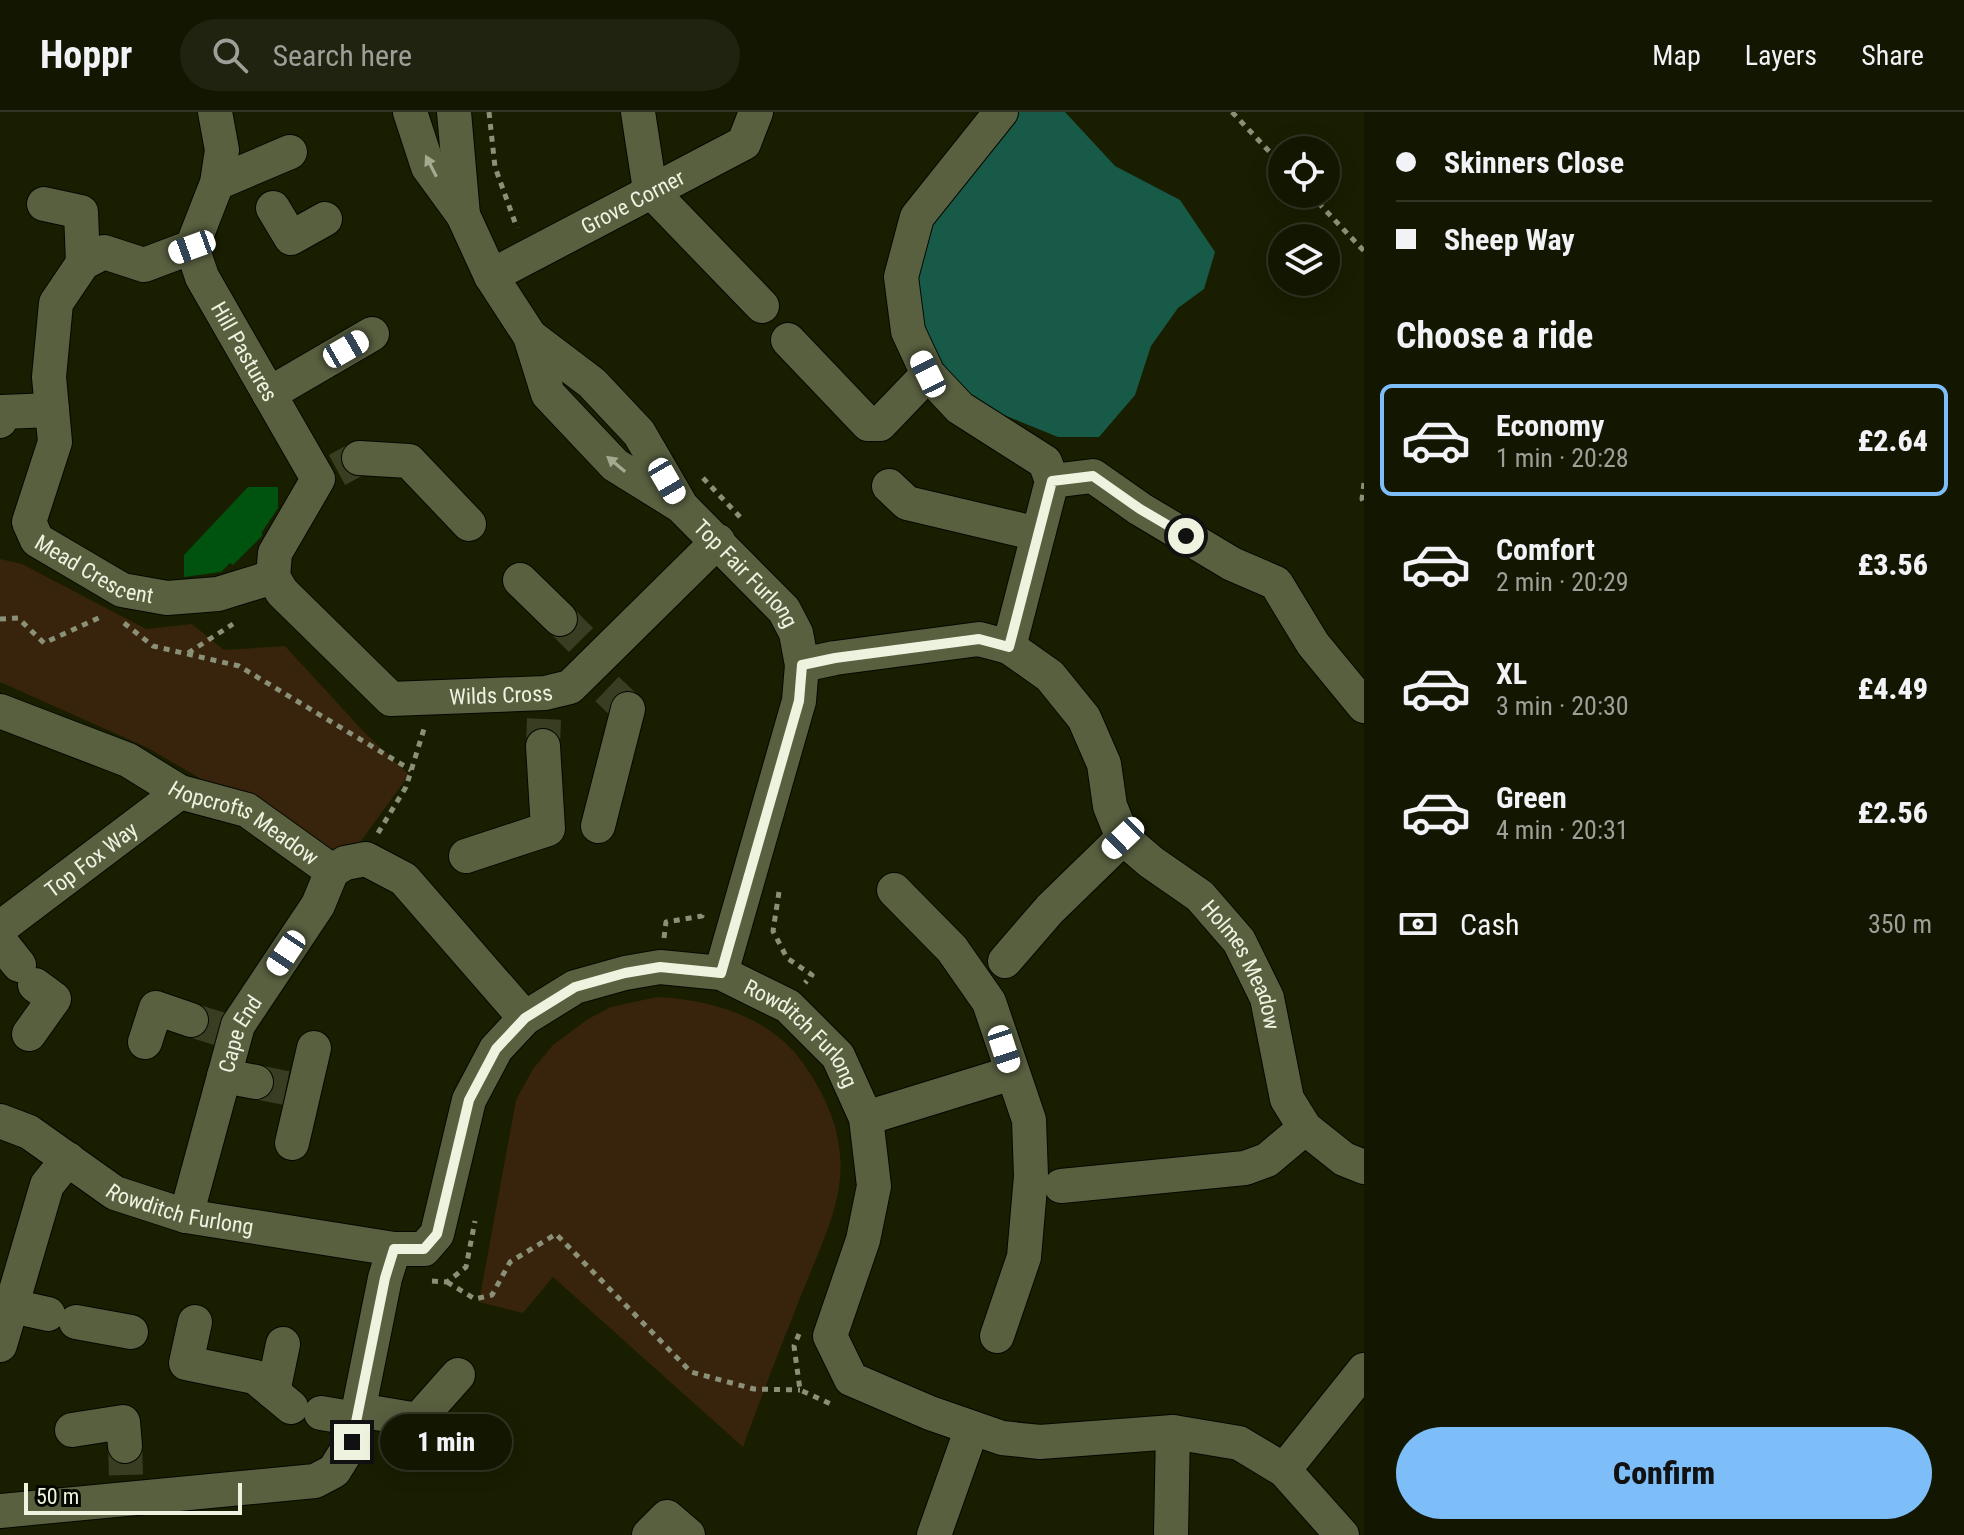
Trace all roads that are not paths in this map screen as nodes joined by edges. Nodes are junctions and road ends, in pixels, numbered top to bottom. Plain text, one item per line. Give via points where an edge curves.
1 (215, 112) edge
2 (410, 112) edge
3 (454, 112) edge
4 (638, 112) edge
5 (756, 112) edge
6 (1001, 112) edge
7 (290, 152) dead end
8 (217, 183) junction
9 (261, 186) junction
10 (650, 190) junction
11 (44, 204) dead end
12 (463, 215) junction
13 (325, 219) dead end
14 (192, 247) junction
15 (83, 263) junction
16 (491, 276) junction
17 (762, 306) dead end
18 (372, 334) dead end
19 (788, 340) dead end
20 (928, 374) junction
21 (269, 394) junction
22 (52, 410) junction
23 (0, 421) edge
24 (338, 469) junction
25 (1048, 472) junction
26 (889, 486) dead end
27 (469, 524) dead end
28 (1038, 534) junction
29 (718, 541) junction
30 (273, 577) junction
31 (520, 580) dead end
32 (1009, 647) junction
33 (593, 664) junction
34 (802, 665) junction
35 (1364, 706) edge
36 (0, 711) edge
37 (544, 719) junction
38 (180, 792) junction
39 (598, 826) dead end
40 (1123, 838) junction
41 (466, 856) dead end
42 (332, 871) junction
43 (894, 890) dead end
44 (0, 928) edge
45 (1005, 961) dead end
46 (18, 964) edge
47 (721, 973) junction
48 (525, 1018) junction
49 (216, 1027) junction
50 (29, 1034) dead end
51 (145, 1042) dead end
52 (314, 1048) dead end
53 (1012, 1073) junction
54 (267, 1084) junction
55 (866, 1118) junction
56 (0, 1121) edge
57 (1305, 1128) junction
58 (292, 1143) dead end
59 (68, 1159) junction
60 (1364, 1167) edge
61 (1061, 1186) dead end
62 (186, 1216) junction
63 (389, 1263) junction
64 (5, 1319) edge
65 (195, 1322) dead end
66 (131, 1332) dead end
67 (997, 1336) dead end
68 (283, 1344) dead end
69 (1364, 1370) edge
70 (458, 1375) dead end
71 (295, 1404) junction
72 (357, 1414) junction
73 (972, 1428) junction
74 (72, 1430) dead end
75 (1173, 1432) junction
76 (1284, 1470) junction
77 (126, 1473) junction
78 (0, 1511) edge
79 (649, 1535) edge
80 (688, 1535) edge
81 (934, 1535) edge
82 (1171, 1535) edge
83 (1342, 1535) edge

1 - 8 street via 222,150
12 -> 2 street, Top Fair Furlong via 428,167
3 - 12 street, Top Fair Furlong
4 - 10 street
5 - 10 street, Grove Corner via 744,143
6 - 20 street via 917,217 901,277 908,331
7 - 9 street
8 - 9 street
8 - 14 street
9 - 13 street via 291,238
10 - 16 street, Grove Corner
10 - 17 street
11 - 15 street via 81,212
12 - 16 street, Top Fair Furlong
14 - 15 street via 144,265 104,252
14 - 21 street, Hill Pastures via 202,277
15 - 22 street, Mead Crescent via 56,303 49,377
16 - 29 street, Top Fair Furlong via 530,336 548,394 615,465 681,506
18 - 21 street
19 - 20 street via 868,424 880,424
20 - 25 street via 960,408
21 - 24 street, Hill Pastures
22 - 23 street via 2,412
22 - 30 street, Mead Crescent via 55,442 29,522 37,540 122,590 167,598 218,594
24 - 27 street via 409,461
24 - 30 street via 275,553
25 - 28 street
25 - 35 street via 1093,476 1232,564 1276,583 1313,644
26 - 28 street via 907,503
28 - 32 street
29 - 33 street, Wilds Cross
29 - 34 street, Top Fair Furlong via 784,610 796,633
30 - 37 street, Wilds Cross via 391,699 433,697
31 - 33 street
32 - 34 street via 979,639
32 - 40 street, Holmes Meadow via 1050,676 1084,718 1104,764 1110,806
33 - 37 street, Wilds Cross
33 - 39 street
34 - 47 street, Top Fair Furlong via 799,701
36 - 38 street, Hopcrofts Meadow via 128,760
37 - 41 street via 548,829
38 - 42 street, Hopcrofts Meadow via 247,810
38 - 44 street, Top Fox Way
40 - 45 street
40 - 57 street, Holmes Meadow via 1200,896 1239,941 1267,998 1287,1099
42 - 48 street, Hopcrofts Meadow via 366,859 404,879
42 - 49 street, Cape End via 318,905 238,1025
43 - 53 street via 952,949 989,1002
46 - 50 street via 54,999
47 - 48 street, Rowditch Furlong via 660,967 625,973 575,987
47 - 55 street, Rowditch Furlong via 788,1006 838,1056
48 - 63 street, Rowditch Furlong via 496,1049 469,1100 437,1234 424,1249
49 - 51 street via 156,1008
49 - 54 street, Cape End
52 - 54 street
53 - 55 street
53 - 67 street via 1029,1120 1031,1176 1024,1257
54 - 58 street
54 - 62 street, Cape End
55 - 73 street, Rowditch Furlong via 874,1186 863,1240 830,1336 851,1379
56 - 59 street, Rowditch Furlong via 29,1132
57 - 60 street, Holmes Meadow via 1344,1159
57 - 61 street via 1267,1160 1245,1168
59 - 62 street, Rowditch Furlong via 115,1193
59 - 64 street via 47,1185
62 - 63 street, Rowditch Furlong
63 - 72 street
64 - 66 street via 62,1318
65 - 71 street via 186,1363 255,1377
68 - 71 street
69 - 76 street
70 - 72 street via 418,1420
71 - 72 street
72 - 77 street via 352,1442 334,1471 315,1481
73 - 75 street, Rowditch Furlong via 1040,1442
73 - 81 street
74 - 77 street via 123,1422
75 - 76 street, Rowditch Furlong via 1239,1443
75 - 82 street
76 - 83 street, Rowditch Furlong
77 - 78 street
79 - 80 street via 667,1517

